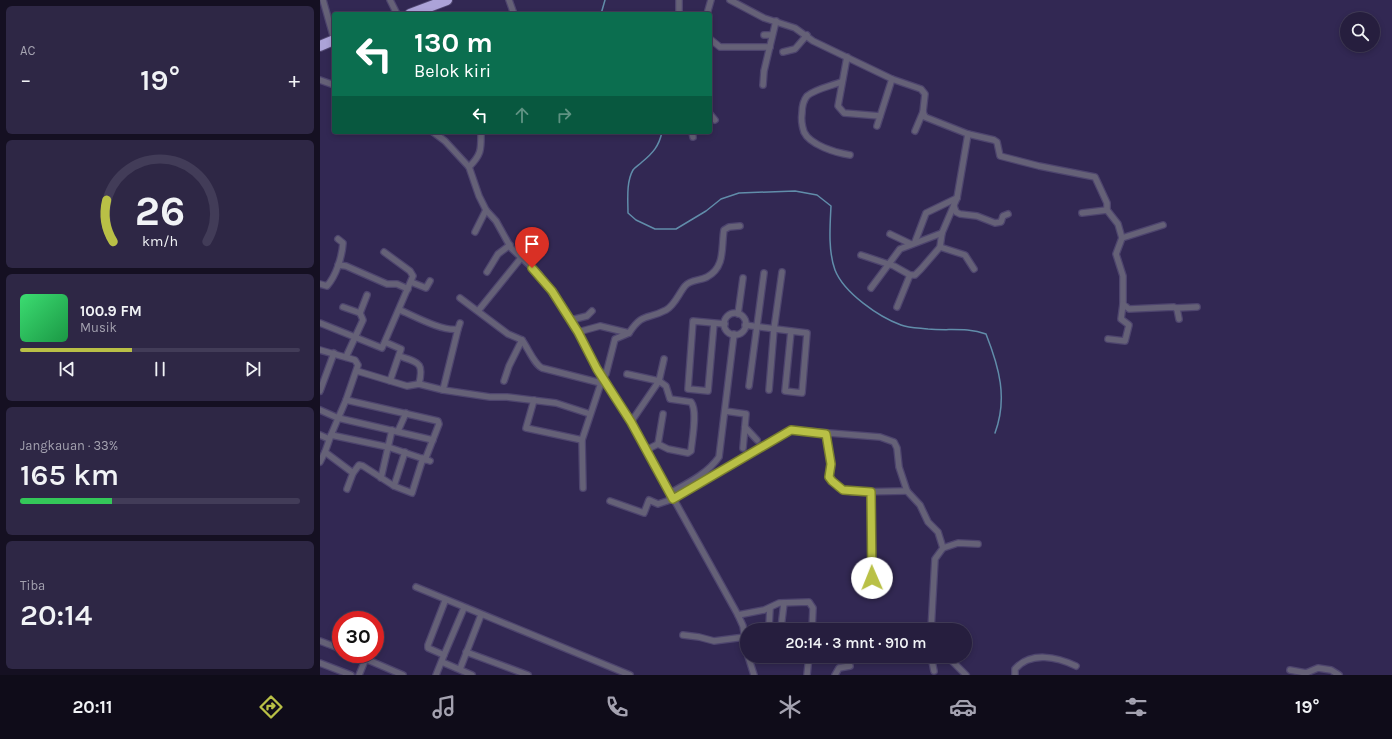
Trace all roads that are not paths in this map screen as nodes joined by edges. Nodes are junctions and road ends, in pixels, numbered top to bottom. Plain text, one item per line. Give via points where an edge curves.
1 (390, 0) edge
2 (447, 0) edge
3 (509, 0) edge
4 (679, 0) edge
5 (711, 0) edge
6 (730, 0) edge
7 (322, 1) edge
8 (396, 12) edge
9 (415, 12) edge
10 (513, 12) edge
11 (679, 12) edge
12 (708, 12) edge
13 (776, 21) junction
14 (332, 34) edge
15 (764, 35) dead end
16 (771, 35) junction
17 (807, 35) junction
18 (332, 41) edge
19 (712, 41) edge
20 (320, 46) edge
21 (770, 47) junction
22 (783, 52) dead end
23 (847, 57) junction
24 (892, 79) junction
25 (320, 80) edge
26 (841, 82) junction
27 (332, 84) edge
28 (763, 85) dead end
29 (923, 112) junction
30 (712, 116) edge
31 (880, 116) junction
32 (715, 120) dead end
33 (878, 126) dead end
34 (915, 131) dead end
35 (436, 134) edge
36 (481, 134) edge
37 (968, 134) junction
38 (850, 155) dead end
39 (469, 166) junction
40 (957, 198) junction
41 (954, 205) junction
42 (486, 210) junction
43 (1107, 210) junction
44 (1082, 213) dead end
45 (1008, 214) dead end
46 (1163, 225) dead end
47 (740, 226) dead end
48 (475, 232) dead end
49 (942, 233) junction
50 (890, 234) dead end
51 (1122, 238) junction
52 (338, 239) dead end
53 (913, 243) junction
54 (510, 245) junction
55 (940, 247) junction
56 (384, 252) dead end
57 (861, 255) dead end
58 (521, 258) junction
59 (888, 263) junction
60 (338, 265) junction
61 (974, 269) dead end
62 (487, 272) dead end
63 (782, 272) dead end
64 (764, 273) dead end
65 (910, 275) junction
66 (743, 278) dead end
67 (430, 281) dead end
68 (411, 282) junction
69 (321, 286) edge
70 (871, 288) dead end
71 (408, 289) junction
72 (367, 295) dead end
73 (460, 298) dead end
74 (1123, 304) junction
75 (343, 307) dead end
76 (897, 307) dead end
77 (1198, 307) dead end
78 (1176, 308) junction
79 (400, 310) junction
80 (478, 311) junction
81 (592, 311) dead end
82 (360, 313) junction
83 (738, 314) junction
84 (1179, 319) dead end
85 (570, 320) junction
86 (320, 323) edge
87 (714, 323) junction
88 (724, 324) junction
89 (746, 326) junction
90 (756, 327) junction
91 (774, 329) junction
92 (791, 331) junction
93 (578, 332) junction
94 (629, 333) junction
95 (734, 334) junction
96 (355, 336) junction
97 (1108, 339) dead end
98 (522, 340) junction
99 (385, 342) junction
100 (320, 350) edge
101 (334, 353) junction
102 (399, 356) junction
103 (346, 358) junction
104 (664, 359) dead end
105 (357, 371) junction
106 (627, 374) dead end
107 (603, 380) junction
108 (390, 381) junction
109 (504, 381) dead end
110 (659, 381) junction
111 (419, 384) junction
112 (749, 386) dead end
113 (443, 390) junction
114 (769, 390) dead end
115 (320, 392) edge
116 (346, 400) junction
117 (534, 400) junction
118 (320, 410) edge
119 (725, 411) junction
120 (406, 413) junction
121 (590, 414) junction
122 (663, 414) dead end
123 (338, 418) junction
124 (631, 422) junction
125 (745, 427) junction
126 (392, 430) junction
127 (398, 431) junction
128 (826, 434) junction
129 (320, 435) edge
130 (330, 437) junction
131 (433, 440) junction
132 (582, 440) junction
133 (757, 440) dead end
134 (658, 444) junction
135 (388, 447) junction
136 (743, 448) dead end
137 (646, 450) junction
138 (325, 452) junction
139 (405, 452) junction
140 (426, 460) junction
141 (320, 462) edge
142 (353, 473) junction
143 (381, 478) junction
144 (394, 486) junction
145 (583, 488) dead end
146 (347, 489) dead end
147 (907, 491) junction
148 (871, 492) junction
149 (672, 496) junction
150 (610, 501) dead end
151 (978, 544) dead end
152 (943, 548) junction
153 (872, 578) dead end
154 (416, 587) dead end
155 (445, 601) junction
156 (784, 603) junction
157 (464, 608) junction
158 (770, 608) junction
159 (738, 614) junction
160 (481, 615) junction
161 (741, 623) edge
162 (769, 623) edge
163 (782, 623) edge
164 (812, 623) edge
165 (931, 623) edge
166 (683, 635) dead end
167 (740, 638) edge
168 (320, 641) edge
169 (332, 646) edge
170 (466, 652) junction
171 (444, 655) junction
172 (442, 662) junction
173 (320, 663) edge
174 (364, 663) edge
175 (377, 663) edge
176 (750, 663) edge
177 (808, 663) edge
178 (932, 663) edge
179 (954, 663) edge
180 (850, 666) dead end
181 (1076, 666) dead end
182 (460, 669) junction
183 (1290, 670) dead end
184 (934, 672) dead end
185 (350, 675) edge
186 (359, 675) edge
187 (403, 675) edge
188 (436, 675) edge
189 (471, 675) edge
190 (528, 675) edge
191 (630, 675) edge
192 (754, 675) edge
193 (807, 675) edge
194 (835, 675) edge
195 (966, 675) edge
196 (1015, 675) edge
197 (1339, 675) edge

1 - 8 street
2 - 9 highway
3 - 10 street
4 - 11 street
5 - 12 street
6 - 13 street via 764,18
7 - 14 street
13 - 16 street
13 - 17 street
15 - 16 street
16 - 21 street
17 - 22 street via 795,49
17 - 23 street via 813,41
18 - 20 highway
19 - 21 street via 720,47
21 - 28 street
23 - 24 street
23 - 26 street
24 - 29 street via 924,91
24 - 31 street
25 - 27 street
26 - 31 street via 838,106 842,111
26 - 38 street via 813,92 806,98 802,106 801,120 804,132 811,140
29 - 34 street
29 - 37 street via 925,117
30 - 32 street
31 - 33 street
35 - 39 street
36 - 39 street via 482,144 478,157
37 - 40 street
37 - 43 street via 997,142 1000,156 1055,170 1093,176 1104,195
39 - 42 street
40 - 41 street
40 - 53 street via 926,213
41 - 45 street via 956,212 960,214 977,216 995,223 1001,222 1003,216
41 - 49 street
42 - 48 street
42 - 54 street via 496,221
43 - 44 street
43 - 51 street via 1118,224
46 - 51 street
47 - 94 street via 724,230 721,261 707,277 689,282 670,307 643,317
49 - 53 street
49 - 55 street
50 - 53 street
51 - 74 street via 1116,254 1123,276
52 - 60 street via 343,243
53 - 59 street via 900,249
54 - 58 street
54 - 62 street via 498,254
55 - 61 street via 965,255
55 - 65 street via 921,270
56 - 68 street via 413,273
57 - 59 street
58 - 80 street
58 - 85 street via 544,280
59 - 65 street
59 - 70 street
60 - 69 street via 326,286
60 - 71 street via 387,284 397,284
63 - 91 street
64 - 90 street
65 - 76 street
66 - 83 street
67 - 68 street via 426,288
68 - 71 street
71 - 79 street
72 - 82 street
73 - 80 street
74 - 78 street via 1129,309
74 - 97 street via 1121,316 1129,325 1127,337 1125,341
75 - 82 street
77 - 78 street
78 - 84 street
79 - 99 street
79 - 113 street via 426,322 453,330 459,326
80 - 98 street via 508,334
81 - 85 street via 587,316
82 - 96 street via 362,320
83 - 88 street via 729,315
83 - 89 street via 744,318
85 - 93 street
86 - 96 street
87 - 87 street via 693,321 688,389 708,391
87 - 88 street
88 - 95 street via 726,330
89 - 90 street
89 - 95 street via 741,332
90 - 91 street
90 - 112 street
91 - 92 street
91 - 114 street
92 - 92 street via 807,333 802,392 785,391
93 - 94 street via 600,326
93 - 107 street
94 - 107 street via 615,339
95 - 119 street
96 - 99 street via 380,348
96 - 103 street
98 - 107 street via 536,365 542,368
98 - 109 street
99 - 102 street via 402,348
100 - 101 street
101 - 103 street
101 - 115 street
102 - 108 street
102 - 111 street via 421,366
103 - 105 street via 357,362
104 - 110 street
105 - 108 street
105 - 116 street
106 - 110 street
107 - 121 street
107 - 124 street
108 - 111 street via 407,386
110 - 124 street
110 - 134 street via 666,386 670,399 691,402 694,413 691,451 688,453 668,449
111 - 113 street
113 - 117 street
116 - 120 street
116 - 123 street
117 - 121 street via 556,403
117 - 132 street via 526,428
118 - 123 street
119 - 125 street via 746,414
119 - 149 street via 719,457 702,475
120 - 127 street
120 - 131 street via 438,421
121 - 132 street
122 - 134 street
123 - 126 street
123 - 130 street
124 - 137 street
125 - 133 street
125 - 136 street
126 - 127 street
126 - 135 street
127 - 131 street
128 - 147 street via 874,436 894,442
128 - 148 street via 831,464 829,477 832,481 843,490
128 - 149 street via 791,430
129 - 130 street
130 - 135 street
130 - 138 street
131 - 140 street
132 - 145 street
134 - 137 street
135 - 139 street
135 - 143 street
137 - 149 street
138 - 141 street
138 - 142 street
139 - 140 street
139 - 144 street
140 - 144 street via 412,493
142 - 143 street via 359,465
142 - 146 street
143 - 144 street
147 - 148 street
147 - 152 street via 938,532
148 - 153 street
149 - 150 street via 658,504 649,500 645,512 641,513
149 - 159 street
151 - 152 street via 958,544
152 - 165 street via 935,559
154 - 155 street
155 - 157 street
155 - 171 street via 428,645 428,648
156 - 158 street via 774,604
156 - 163 street
156 - 164 street via 812,604
157 - 160 street
157 - 171 street
158 - 159 street
158 - 162 street
159 - 161 street
160 - 170 street
160 - 191 street
166 - 167 street via 717,641
168 - 169 street
170 - 182 street
170 - 190 street
171 - 172 street
172 - 182 street
172 - 188 street
173 - 185 street
174 - 186 street
175 - 187 street
176 - 192 street
177 - 193 street
178 - 184 street
179 - 195 street
180 - 194 street via 839,668
181 - 196 street via 1051,657 1034,659 1022,661 1015,669
182 - 189 street
183 - 197 street via 1306,673 1318,668 1331,670

